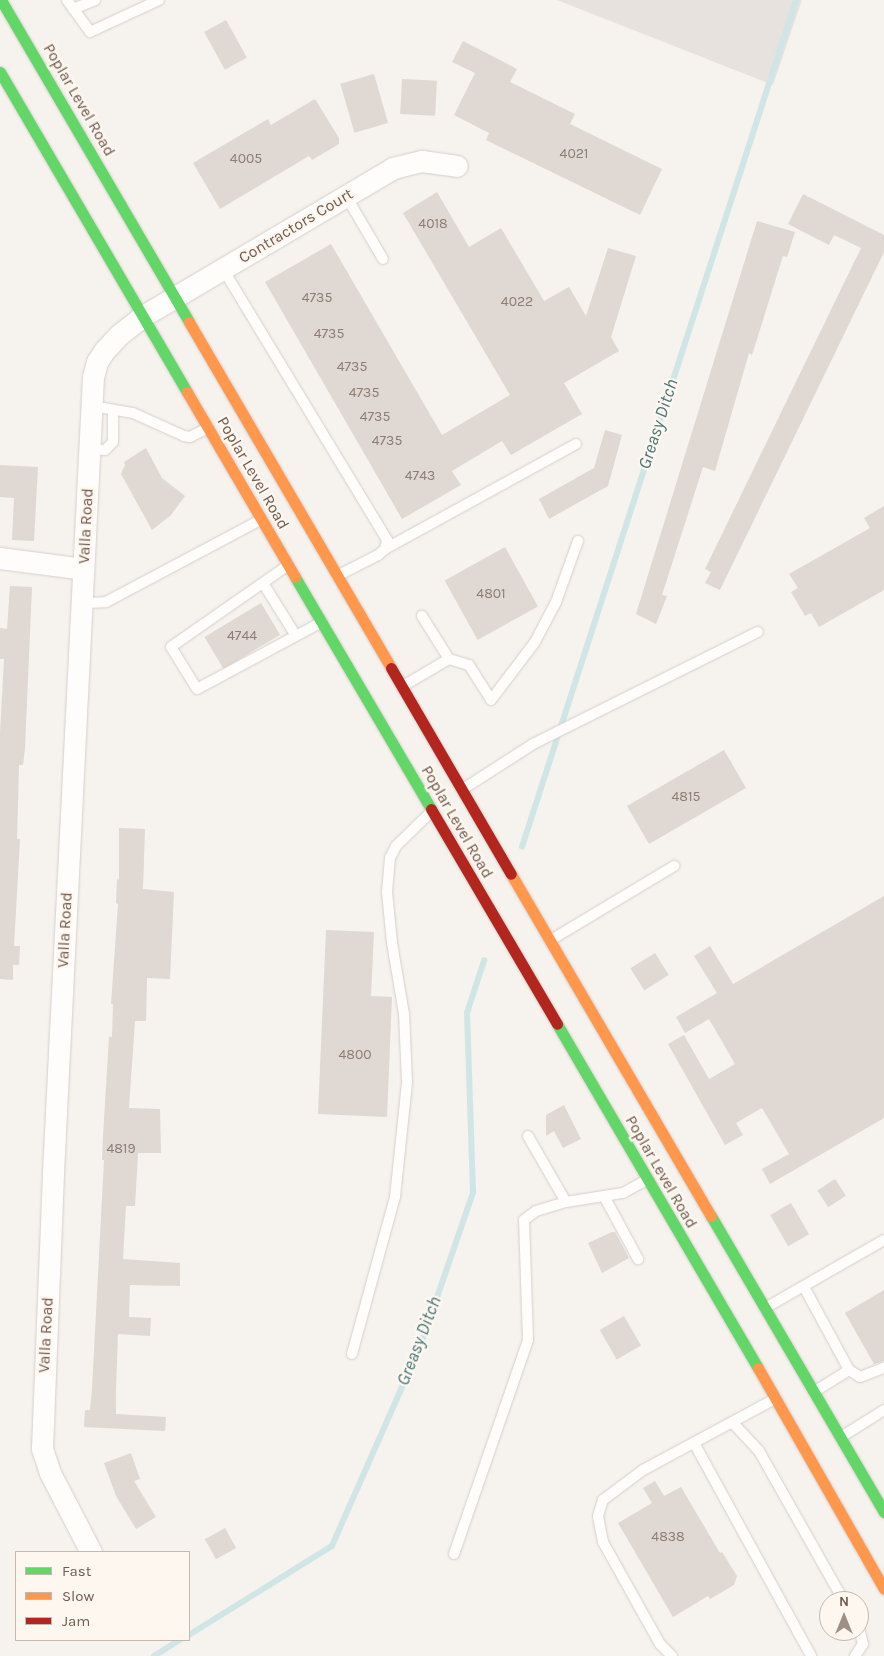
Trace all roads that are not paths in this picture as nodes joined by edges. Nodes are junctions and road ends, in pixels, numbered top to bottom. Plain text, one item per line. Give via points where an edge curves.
1 (1, 0) edge
2 (66, 0) edge
3 (95, 0) edge
4 (159, 0) edge
5 (142, 3) edge
6 (73, 10) junction
7 (0, 72) edge
8 (457, 166) dead end
9 (346, 196) junction
10 (383, 259) dead end
11 (223, 269) junction
12 (175, 298) junction
13 (143, 316) junction
14 (92, 406) junction
15 (113, 410) junction
16 (208, 428) junction
17 (576, 444) dead end
18 (90, 449) junction
19 (261, 519) junction
20 (578, 541) dead end
21 (385, 549) junction
22 (0, 558) edge
23 (288, 565) junction
24 (83, 569) junction
25 (338, 576) junction
26 (263, 583) junction
27 (82, 603) junction
28 (422, 616) dead end
29 (322, 622) junction
30 (758, 632) dead end
31 (296, 636) junction
32 (449, 659) junction
33 (402, 687) junction
34 (462, 790) junction
35 (432, 811) junction
36 (674, 866) dead end
37 (550, 941) junction
38 (528, 1136) dead end
39 (646, 1180) junction
40 (604, 1196) junction
41 (566, 1202) junction
42 (884, 1240) edge
43 (638, 1259) dead end
44 (804, 1287) junction
45 (766, 1308) junction
46 (352, 1354) dead end
47 (884, 1368) edge
48 (850, 1370) junction
49 (814, 1392) junction
50 (776, 1399) junction
51 (884, 1410) edge
52 (732, 1422) junction
53 (840, 1437) junction
54 (694, 1443) junction
55 (884, 1512) edge
56 (90, 1551) edge
57 (454, 1554) dead end
58 (884, 1589) edge
59 (838, 1591) edge
60 (862, 1641) edge
61 (672, 1656) edge
62 (811, 1656) edge
63 (855, 1656) edge

1 - 12 main road, Poplar Level Road
2 - 6 lane
3 - 6 lane
4 - 5 lane
5 - 6 lane via 90,32
7 - 13 main road, Poplar Level Road
8 - 9 street, Contractors Court via 422,161 393,168
9 - 10 lane
9 - 11 street, Contractors Court
11 - 12 street, Contractors Court
11 - 21 lane via 387,540
12 - 13 street, Contractors Court
12 - 25 main road, Poplar Level Road
13 - 14 street, Valla Road via 120,334 97,362
13 - 16 main road, Poplar Level Road
14 - 15 lane
14 - 18 street, Valla Road
15 - 16 lane via 133,414 184,436 190,437
15 - 18 lane via 112,442 105,450
16 - 19 main road, Poplar Level Road
17 - 21 lane
18 - 24 street, Valla Road
19 - 23 main road, Poplar Level Road
19 - 27 lane via 106,602
20 - 32 lane via 556,602 535,642 491,700 469,665
21 - 25 lane
22 - 24 street
23 - 26 lane
23 - 29 main road, Poplar Level Road
24 - 27 street, Valla Road
25 - 33 main road, Poplar Level Road
26 - 31 lane
26 - 31 lane via 170,647 197,689
27 - 56 street, Valla Road via 42,1448 50,1473
28 - 32 lane
29 - 31 lane
29 - 35 main road, Poplar Level Road
30 - 34 lane via 539,741
32 - 33 lane
33 - 34 main road, Poplar Level Road
34 - 37 main road, Poplar Level Road
35 - 39 main road, Poplar Level Road
35 - 46 lane via 396,846 390,858 387,892 404,1014 407,1082 395,1198
36 - 37 lane
37 - 45 main road, Poplar Level Road
38 - 41 lane
39 - 40 lane via 623,1192
39 - 50 main road, Poplar Level Road
40 - 41 lane
40 - 43 lane
41 - 57 lane via 536,1211 524,1220 528,1340
42 - 44 lane
44 - 45 lane
44 - 48 lane
45 - 49 main road, Poplar Level Road
47 - 48 lane via 860,1377
48 - 49 lane
49 - 53 main road, Poplar Level Road
50 - 52 lane
50 - 58 main road, Poplar Level Road
51 - 53 lane
52 - 54 lane
52 - 59 lane via 759,1451
53 - 55 main road, Poplar Level Road
54 - 61 lane via 643,1470 602,1500 598,1516 603,1542 660,1644
54 - 62 lane
60 - 63 lane

